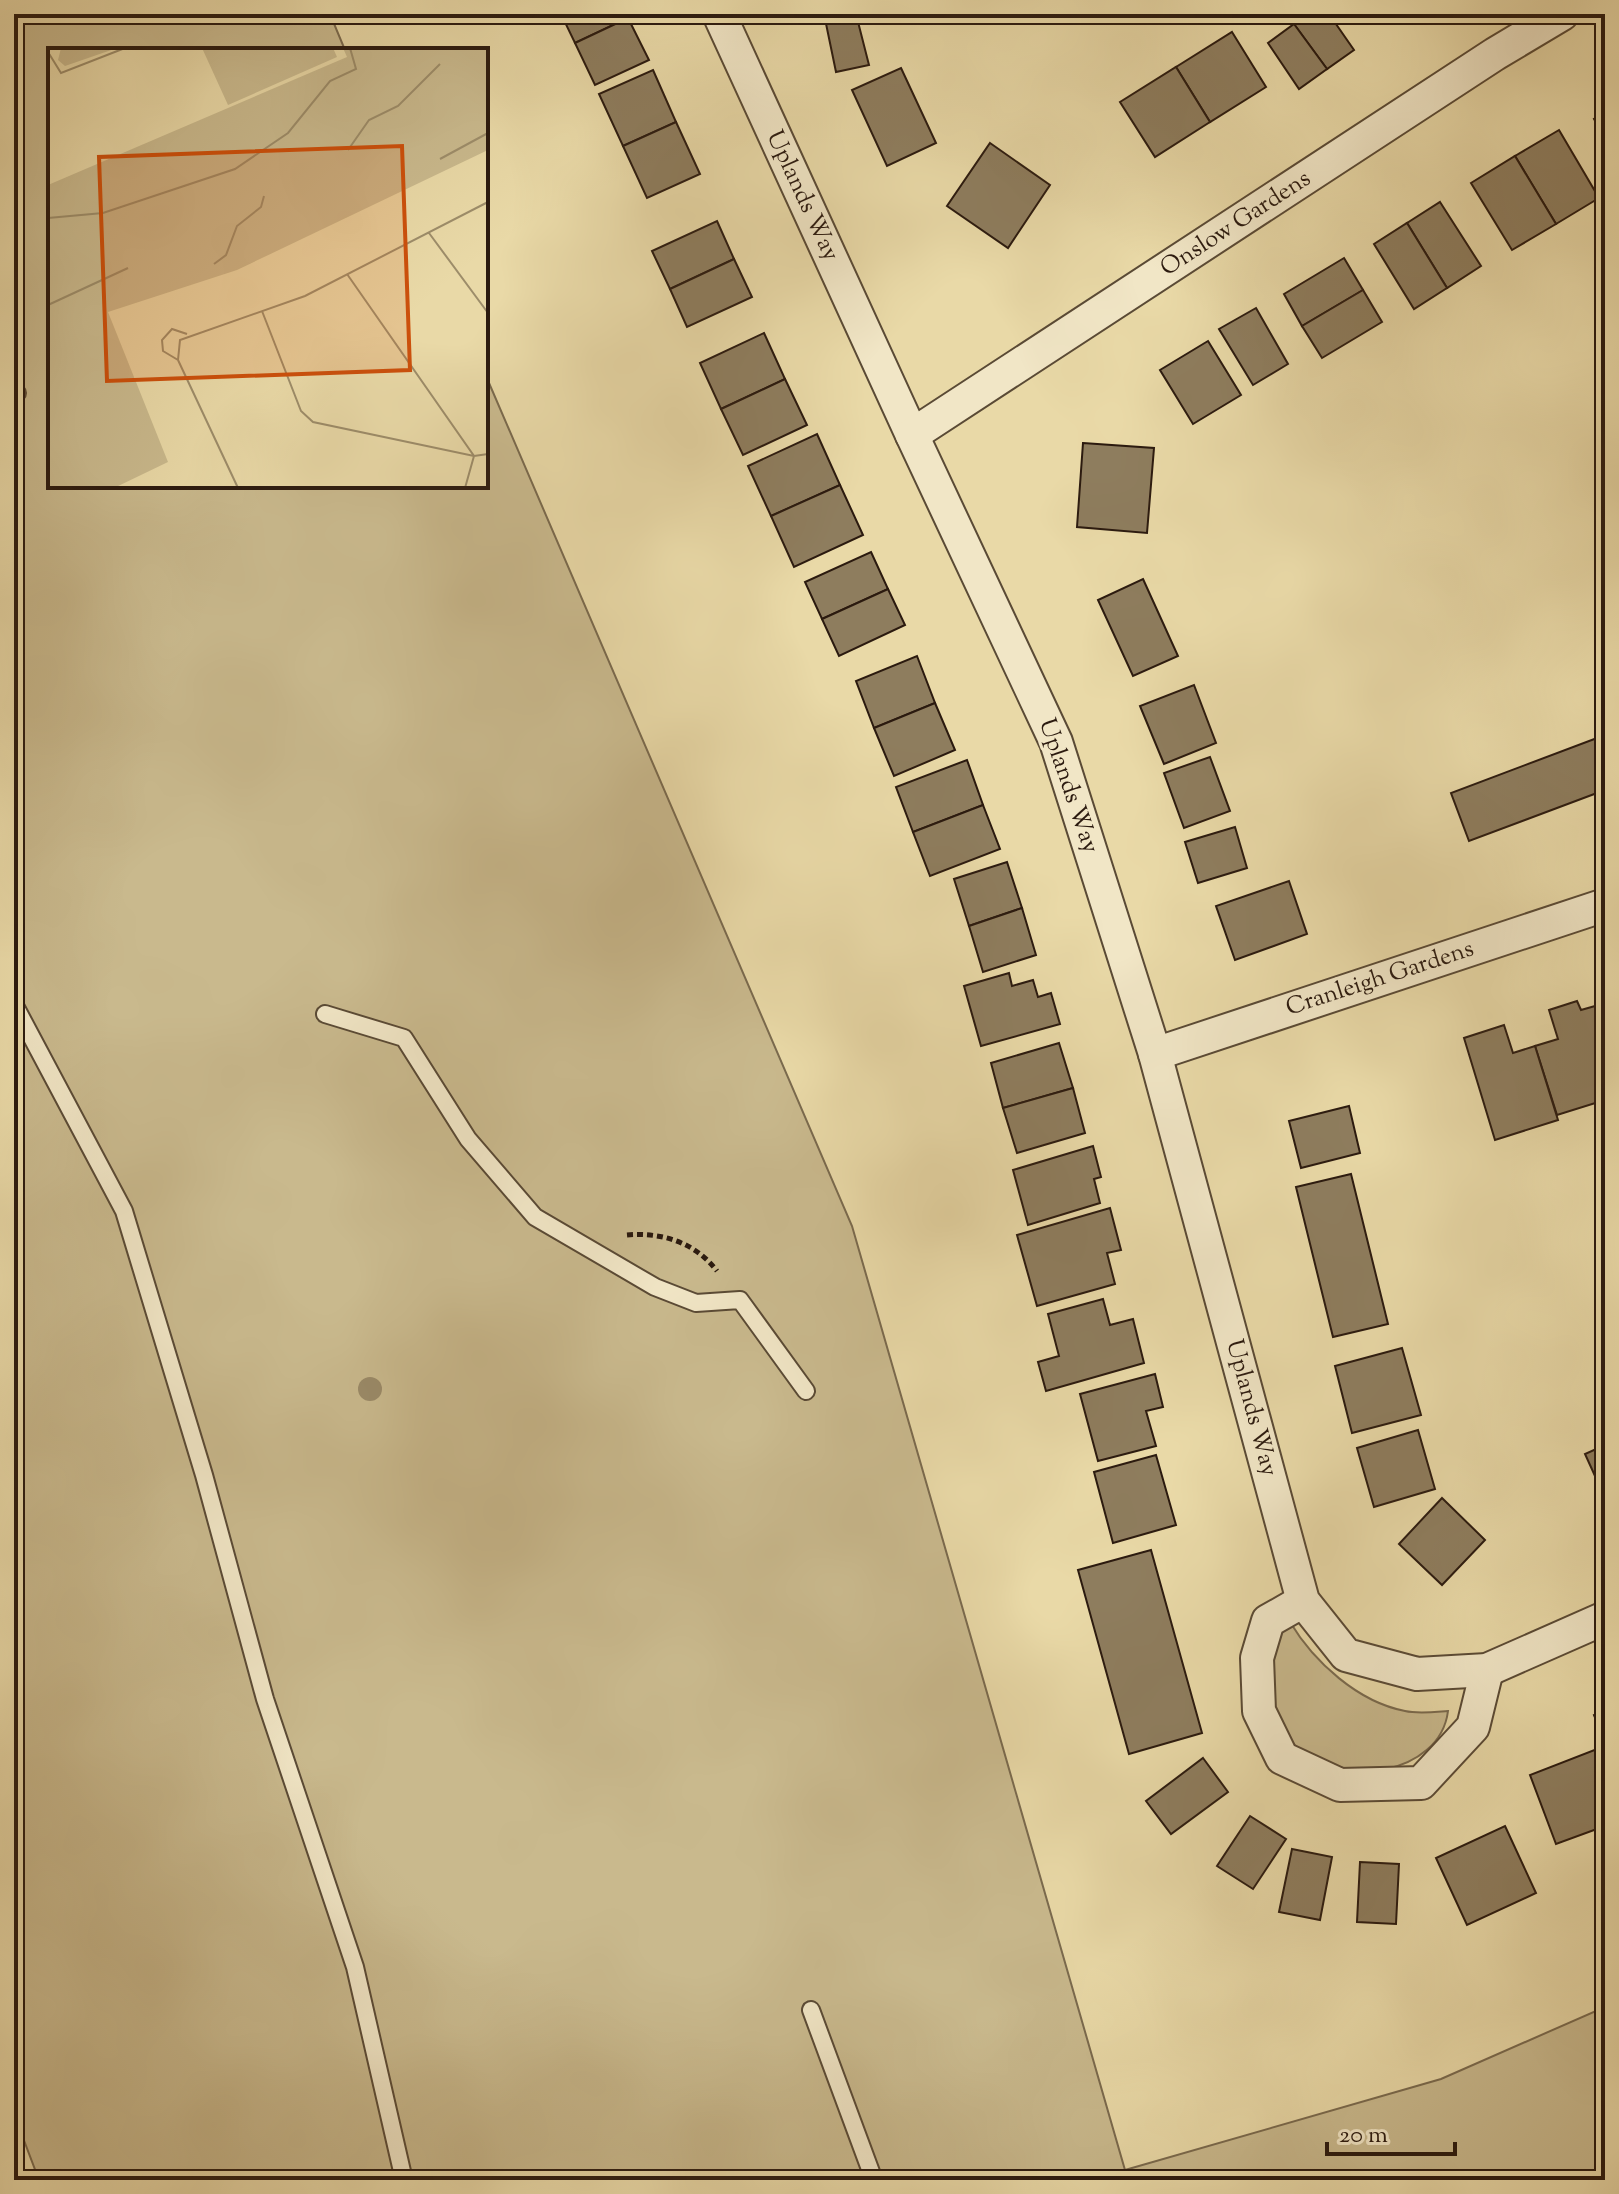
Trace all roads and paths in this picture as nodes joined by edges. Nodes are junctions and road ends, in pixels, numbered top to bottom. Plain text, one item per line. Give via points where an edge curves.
1 (719, 14) edge
2 (1562, 14) edge
3 (912, 435) junction
4 (1605, 905) edge
5 (14, 1004) edge
6 (325, 1014) dead end
7 (1155, 1054) junction
8 (597, 1253) junction
9 (740, 1300) junction
10 (806, 1391) dead end
11 (1303, 1601) junction
12 (1605, 1618) edge
13 (1487, 1670) junction
14 (811, 2010) dead end
15 (404, 2180) edge
16 (874, 2180) edge

1 - 3 street, Uplands Way
2 - 3 street, Onslow Gardens
3 - 7 street, Uplands Way via 1056,742
4 - 7 street, Cranleigh Gardens
5 - 15 lane via 124,1211 265,1699 355,1967
6 - 8 lane via 404,1038 468,1139 535,1217
7 - 11 street, Uplands Way
8 - 9 lane via 655,1287 696,1303
8 - 9 path via 625,1235 675,1238 713,1265
9 - 10 lane
11 - 13 street, Uplands Way via 1346,1655 1417,1674
11 - 13 street via 1268,1621 1257,1658 1259,1711 1282,1758 1340,1785 1421,1783 1473,1727
12 - 13 street
14 - 16 lane

